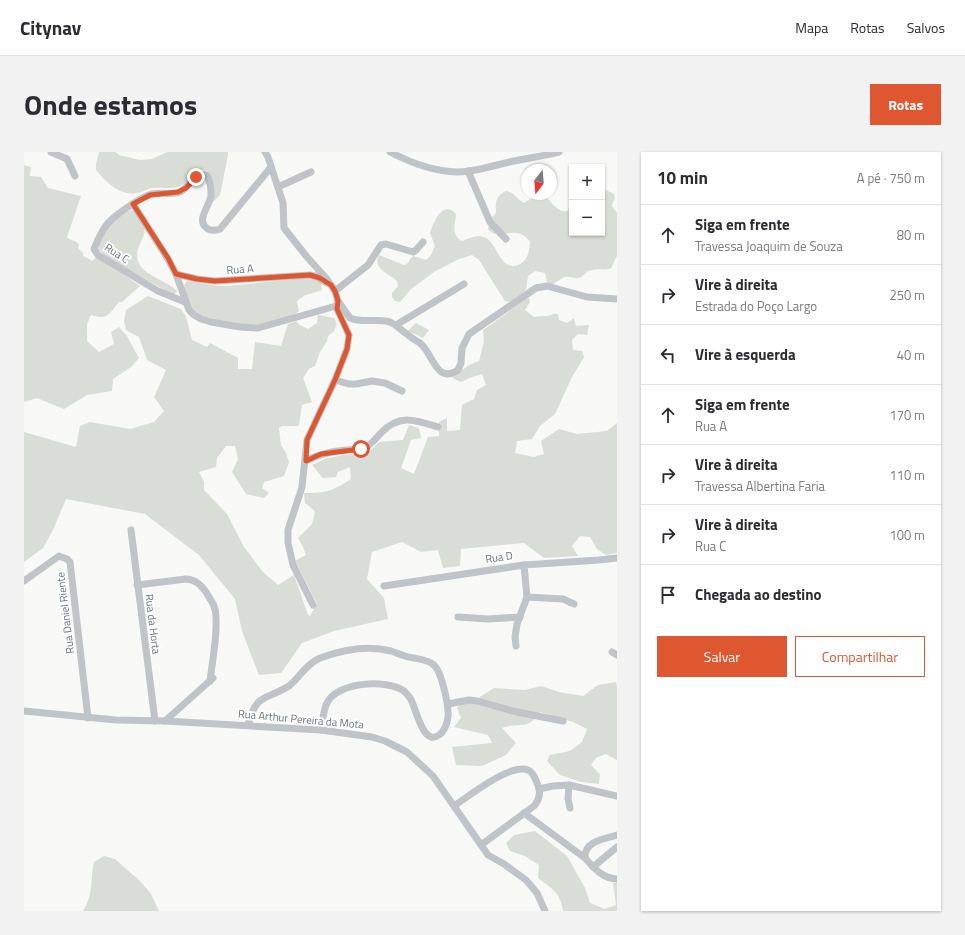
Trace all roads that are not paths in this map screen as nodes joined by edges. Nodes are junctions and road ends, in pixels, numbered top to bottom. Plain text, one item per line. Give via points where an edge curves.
1 (51, 152) edge
2 (266, 152) edge
3 (390, 152) edge
4 (559, 152) edge
5 (271, 167) junction
6 (468, 171) junction
7 (311, 172) dead end
8 (75, 176) dead end
9 (278, 188) junction
10 (133, 204) junction
11 (506, 239) dead end
12 (423, 242) dead end
13 (176, 274) junction
14 (464, 284) dead end
15 (333, 288) junction
16 (617, 299) edge
17 (185, 302) junction
18 (337, 304) junction
19 (396, 325) junction
20 (335, 380) junction
21 (402, 391) dead end
22 (438, 427) dead end
23 (306, 461) junction
24 (131, 530) dead end
25 (617, 558) edge
26 (524, 565) junction
27 (24, 581) edge
28 (137, 585) junction
29 (384, 586) dead end
30 (527, 597) junction
31 (574, 604) dead end
32 (313, 605) dead end
33 (458, 617) dead end
34 (520, 617) junction
35 (516, 646) dead end
36 (448, 704) junction
37 (24, 711) edge
38 (88, 718) junction
39 (165, 721) junction
40 (563, 721) dead end
41 (155, 722) junction
42 (248, 725) junction
43 (321, 730) junction
44 (569, 785) junction
45 (539, 789) junction
46 (617, 796) edge
47 (454, 806) junction
48 (570, 808) dead end
49 (524, 813) junction
50 (617, 835) edge
51 (481, 845) junction
52 (617, 847) edge
53 (585, 858) junction
54 (593, 867) junction
55 (617, 873) edge
56 (613, 879) edge
57 (545, 911) edge

1 - 8 street via 70,161
2 - 5 street
3 - 6 street via 404,160 422,165 459,172
4 - 6 street
5 - 9 street
5 - 10 street, Rua C via 220,229 215,231 209,230 202,221 211,196 209,178 206,175 198,175 186,188 178,192 150,195
6 - 11 street via 490,222
7 - 9 street
9 - 15 street via 283,203 284,228
10 - 13 street
10 - 17 street, Rua C via 105,226 94,249 95,252 158,291
12 - 15 street via 413,252 382,245 368,265
13 - 15 street, Rua A via 215,281 306,275 314,276
13 - 17 street
14 - 19 street
15 - 18 street
16 - 19 street via 587,297 547,286 536,288 469,334 462,348 458,370 448,374 438,370 424,347
17 - 18 street via 189,310 201,319 249,328 273,324
18 - 19 street via 350,318 387,321
18 - 20 street via 349,335 347,349
20 - 21 street via 349,384 379,382
20 - 23 street via 307,440
22 - 23 street via 406,419 388,426 366,448 321,454
23 - 32 street via 302,487 290,524 288,543 292,565
24 - 28 street, Rua da Horta
25 - 26 street, Rua D
26 - 29 street, Rua D
26 - 30 street
27 - 38 street, Rua Daniel Riente via 59,556 70,562
28 - 39 street via 192,579 204,589 216,612 212,679
28 - 41 street, Rua da Horta
30 - 31 street via 563,599
30 - 34 street
33 - 34 street
34 - 35 street via 515,637
36 - 40 street via 477,701
36 - 42 street via 434,664 390,651 362,649 319,658 291,684 257,703 251,712
36 - 43 street via 444,730 438,736 431,737 424,733 410,698 400,689 385,684 351,687 329,699 325,706
37 - 38 street, Rua Arthur Pereira da Mota
38 - 41 street, Rua Arthur Pereira da Mota
39 - 41 street, Rua Arthur Pereira da Mota
39 - 42 street, Rua Arthur Pereira da Mota
42 - 43 street, Rua Arthur Pereira da Mota
43 - 47 street, Rua Arthur Pereira da Mota via 372,737 399,747 432,776
44 - 45 street
44 - 46 street
44 - 48 street
45 - 47 street via 531,772 519,770 497,776
45 - 49 street via 538,801
47 - 51 street, Rua Arthur Pereira da Mota
49 - 51 street
49 - 53 street
50 - 53 street via 591,844 585,850
51 - 57 street, Rua Arthur Pereira da Mota via 488,855 526,880 537,893
52 - 54 street
53 - 54 street
54 - 56 street
55 - 56 street

